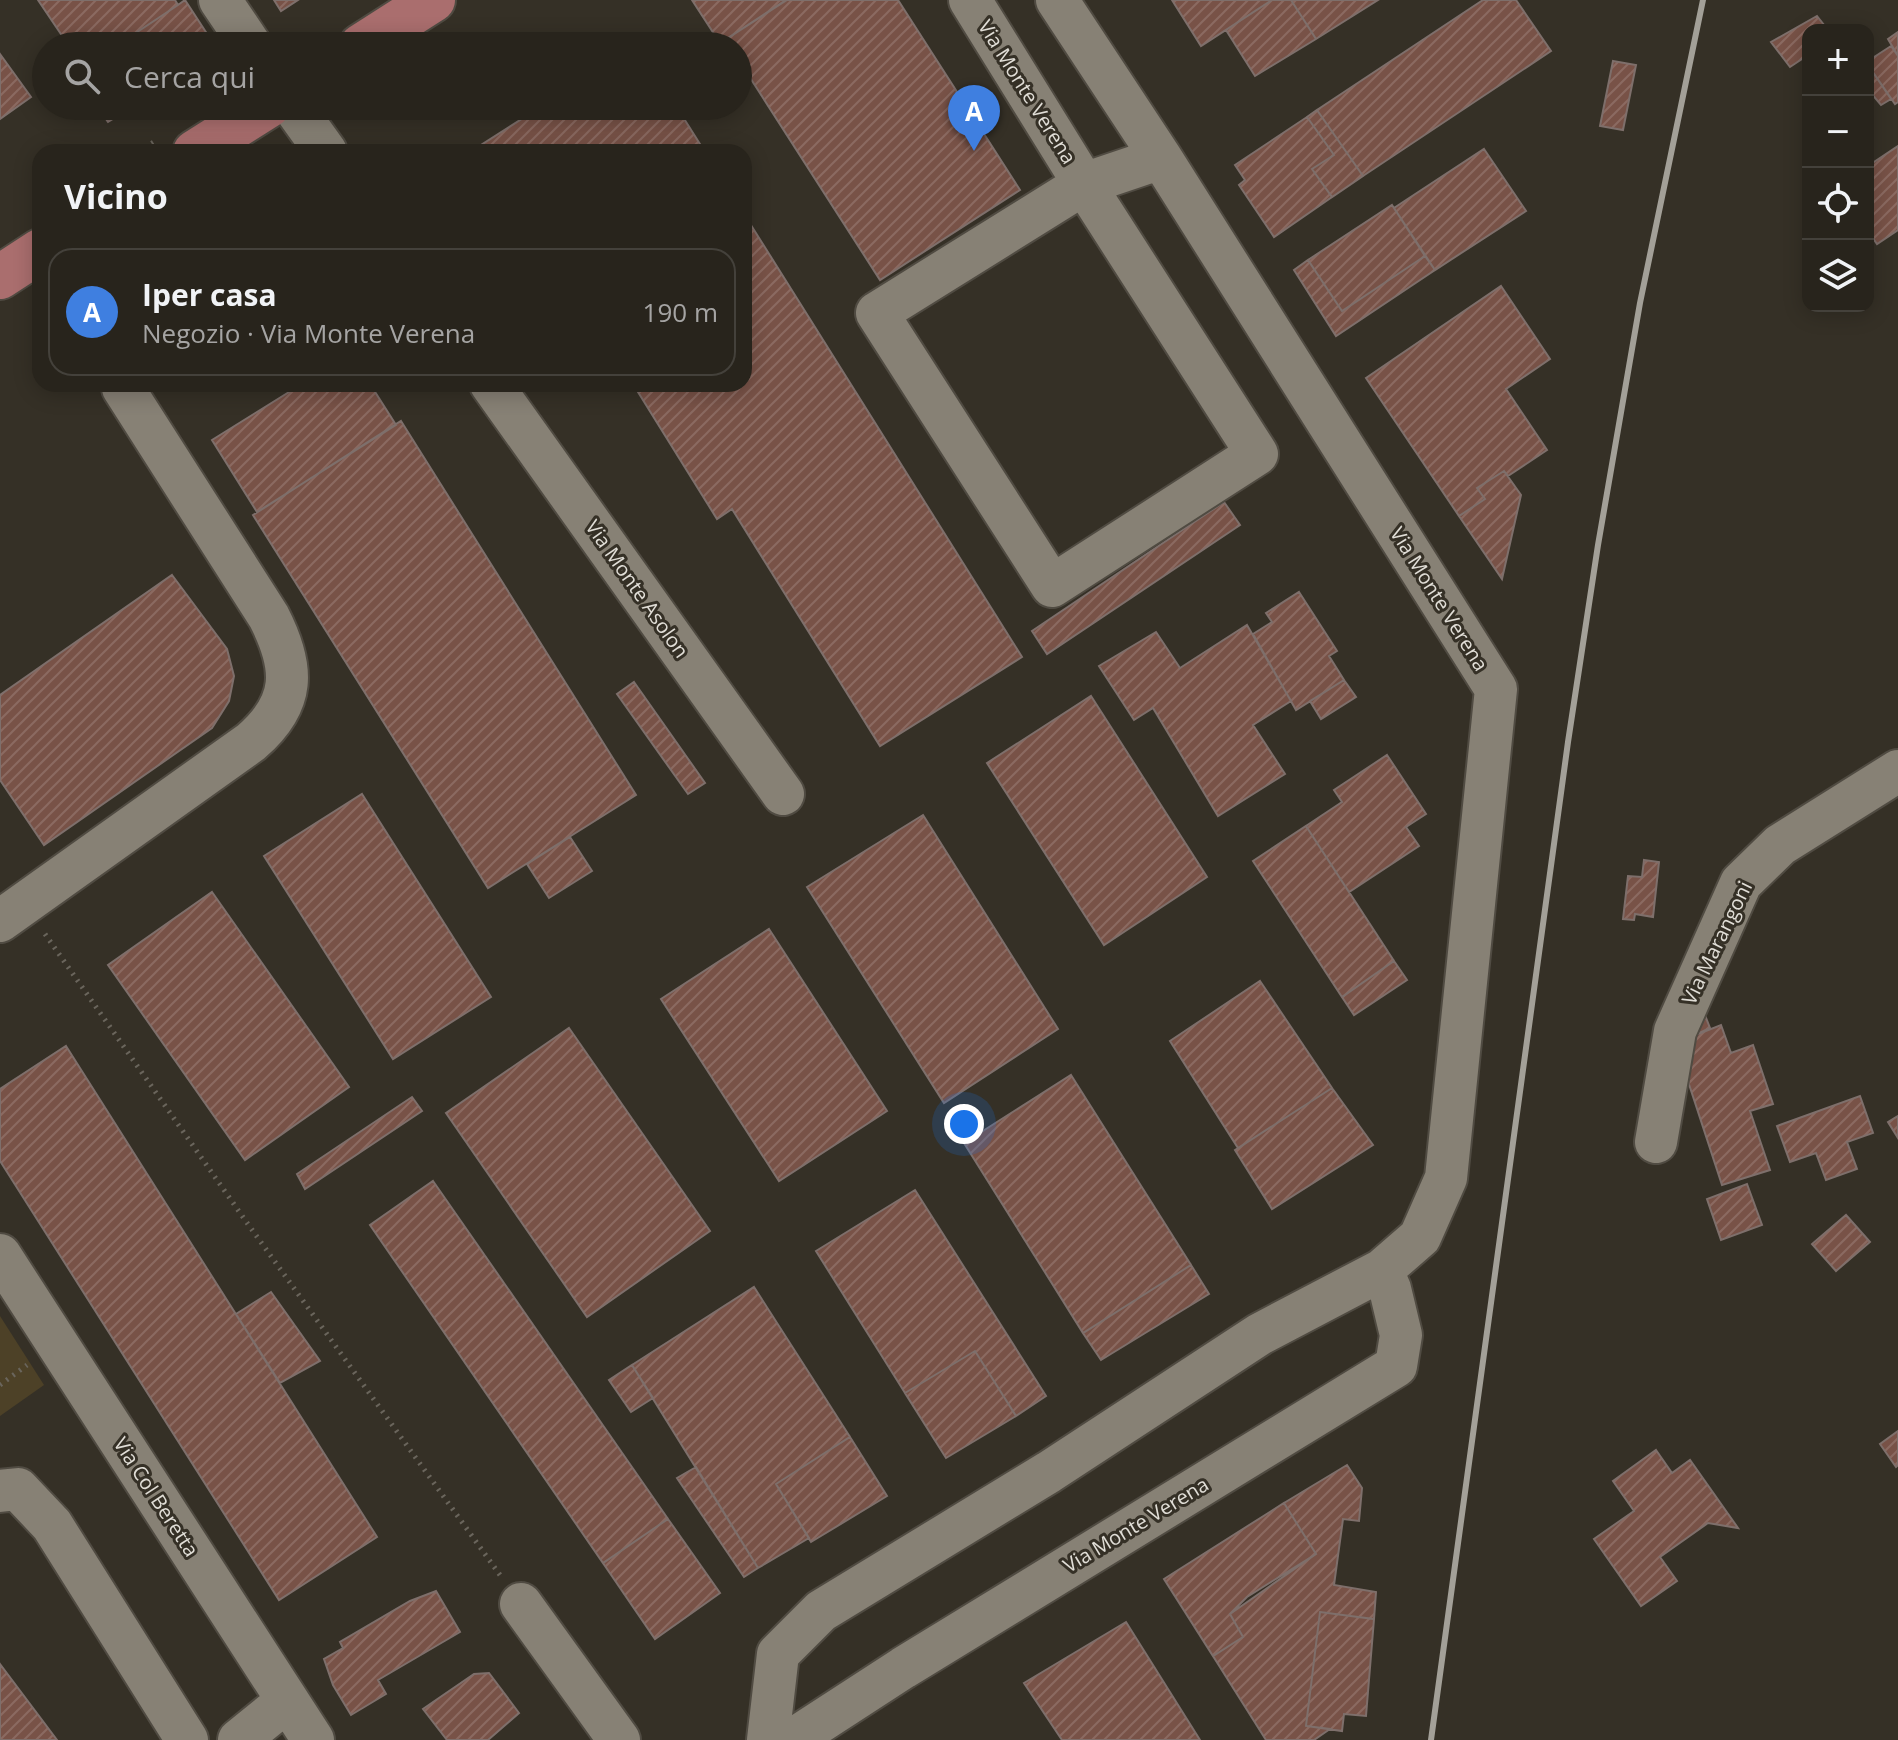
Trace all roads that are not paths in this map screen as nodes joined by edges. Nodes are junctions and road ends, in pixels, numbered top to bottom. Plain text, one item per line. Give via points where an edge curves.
1 (220, 0) edge
2 (433, 0) edge
3 (970, 0) edge
4 (1057, 0) edge
5 (242, 32) edge
6 (383, 32) edge
7 (246, 120) edge
8 (303, 120) edge
9 (208, 144) edge
10 (320, 144) edge
11 (1161, 158) junction
12 (1084, 184) junction
13 (32, 256) edge
14 (0, 277) edge
15 (126, 392) edge
16 (497, 392) edge
17 (1898, 771) edge
18 (783, 794) dead end
19 (12, 912) edge
20 (1656, 1142) dead end
21 (0, 1255) edge
22 (1382, 1270) junction
23 (0, 1491) edge
24 (521, 1604) road end
25 (287, 1701) junction
26 (187, 1740) edge
27 (239, 1740) edge
28 (313, 1740) edge
29 (619, 1740) edge
30 (768, 1740) edge
31 (792, 1740) edge

1 - 5 street
2 - 6 main road
3 - 12 street, Via Monte Verena
4 - 11 street, Via Monte Verena
7 - 9 main road
8 - 10 street
11 - 12 street, Via Monte Verena
11 - 22 street, Via Monte Verena via 1496,689 1446,1178 1420,1237
12 - 12 street, Via Monte Verena via 1257,454 1052,586 877,313
13 - 14 main road
15 - 19 street via 269,617 286,658 285,695 277,715 251,742
16 - 18 street, Via Monte Asolon
17 - 20 street, Via Marangoni via 1780,845 1741,883 1675,1031
21 - 25 street, Via Col Beretta
22 - 30 street, Via Monte Verena via 1260,1334 1049,1472 821,1611 778,1654
22 - 31 street, Via Monte Verena via 1401,1335 1396,1366
23 - 26 street via 18,1489 52,1525
24 - 29 street
25 - 27 street
25 - 28 street, Via Col Beretta

